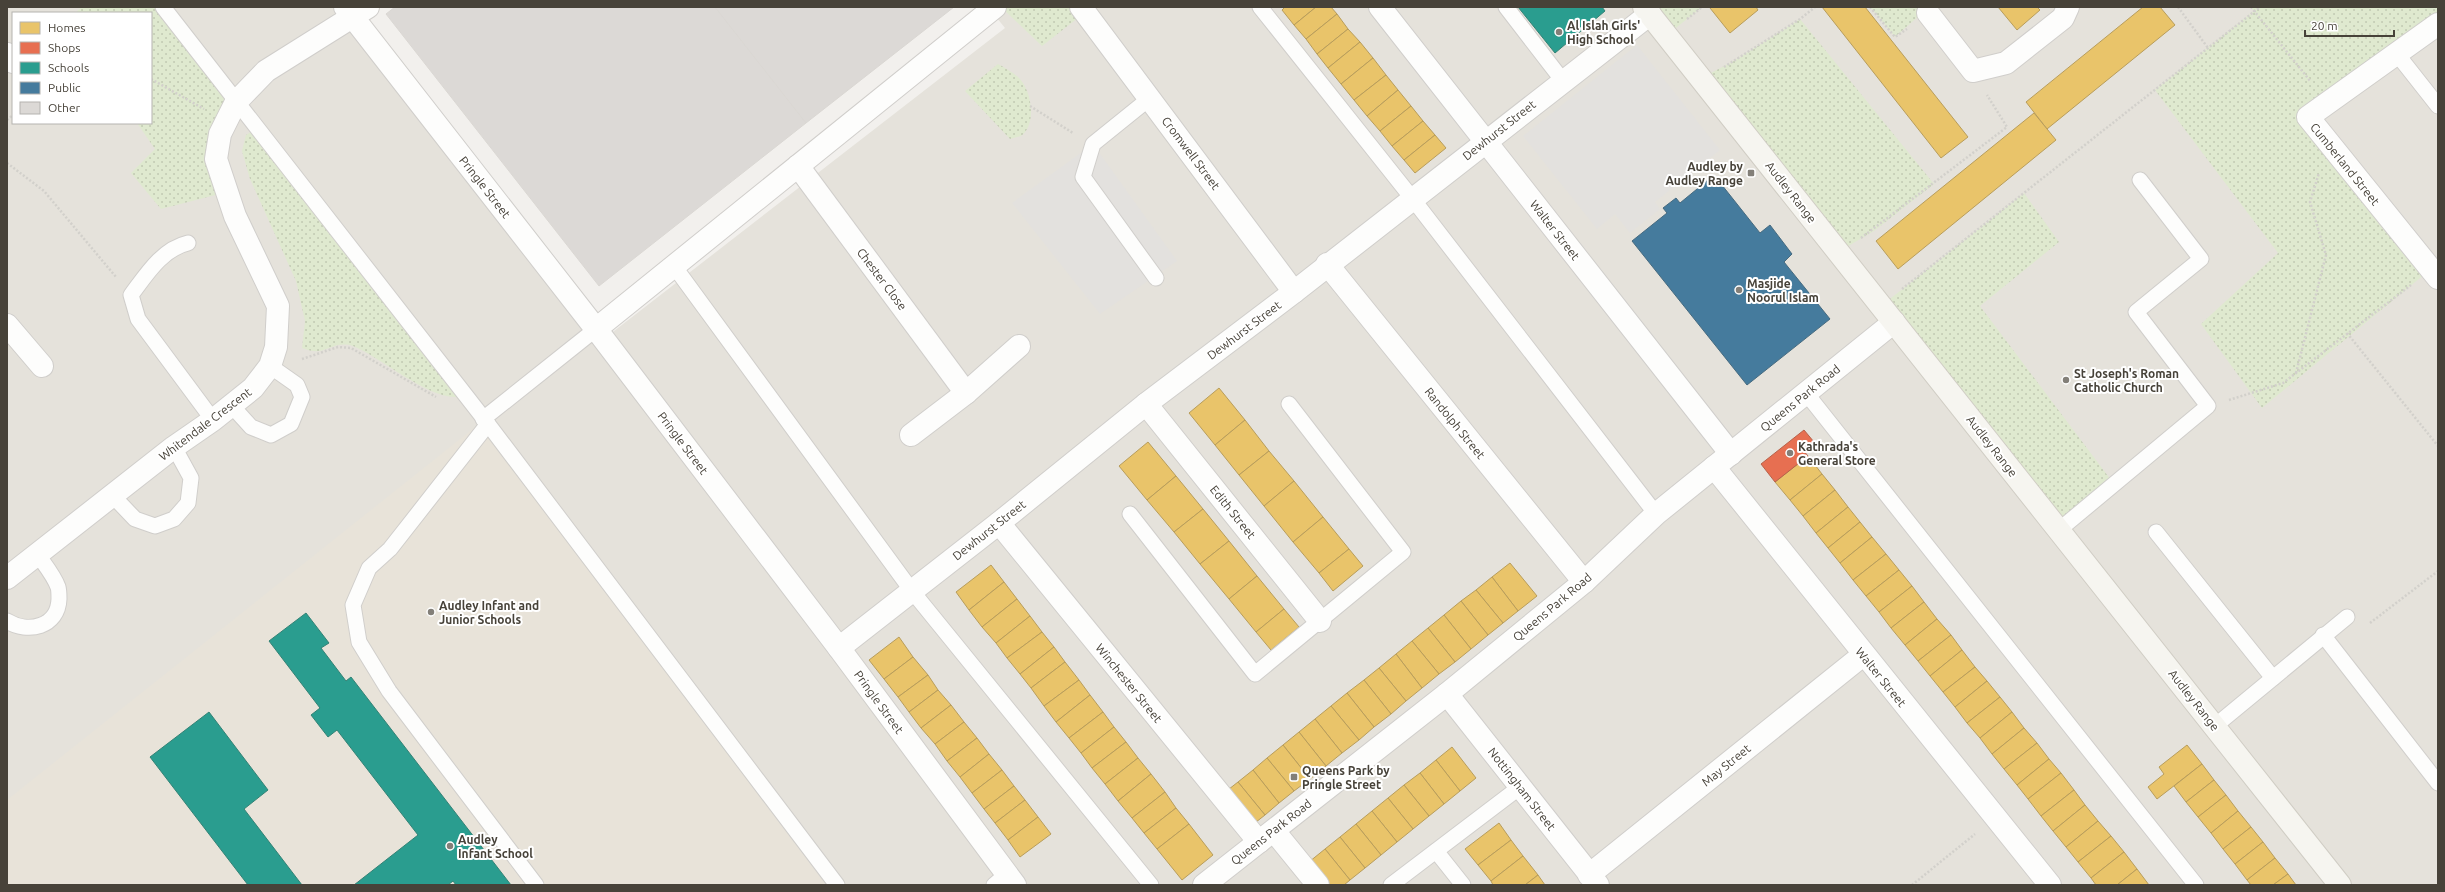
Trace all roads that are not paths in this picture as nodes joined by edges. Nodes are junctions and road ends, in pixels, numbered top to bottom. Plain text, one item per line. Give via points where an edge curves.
1 (163, 7) edge
2 (995, 7) edge
3 (1260, 7) edge
4 (1380, 7) edge
5 (1506, 7) edge
6 (2068, 7) edge
7 (1647, 10) edge
8 (356, 11) edge
9 (1083, 11) edge
10 (1928, 13) road end
11 (2438, 24) edge
12 (2397, 54) junction
13 (1563, 81) junction
14 (1150, 98) junction
15 (2438, 106) edge
16 (231, 112) junction
17 (1485, 142) junction
18 (798, 166) junction
19 (2140, 180) dead end
20 (1412, 198) junction
21 (188, 243) dead end
22 (1327, 264) junction
23 (674, 266) junction
24 (2434, 274) edge
25 (1156, 278) dead end
26 (1294, 292) junction
27 (1888, 314) junction
28 (7, 325) edge
29 (596, 329) junction
30 (1019, 346) dead end
31 (273, 357) junction
32 (42, 366) dead end
33 (966, 392) junction
34 (1806, 393) junction
35 (1146, 404) junction
36 (1289, 404) dead end
37 (232, 406) junction
38 (214, 420) junction
39 (485, 421) junction
40 (911, 435) dead end
41 (174, 447) junction
42 (1731, 454) junction
43 (1714, 467) junction
44 (113, 496) junction
45 (1130, 514) dead end
46 (1656, 514) junction
47 (1000, 523) junction
48 (2059, 530) junction
49 (2156, 532) dead end
50 (38, 556) junction
51 (7, 578) edge
52 (1584, 582) junction
53 (912, 591) junction
54 (2347, 617) road end
55 (7, 621) edge
56 (1320, 621) junction
57 (2323, 635) junction
58 (840, 648) junction
59 (1863, 655) junction
60 (2273, 678) junction
61 (1447, 694) junction
62 (2215, 726) junction
63 (2438, 783) edge
64 (1520, 786) junction
65 (1267, 837) junction
66 (1436, 851) junction
67 (1593, 880) edge
68 (1005, 882) edge
69 (536, 885) edge
70 (837, 885) edge
71 (1151, 885) edge
72 (1204, 885) edge
73 (1318, 885) edge
74 (1391, 885) edge
75 (1463, 885) edge
76 (2050, 885) edge
77 (2196, 885) edge
78 (2340, 885) edge

1 - 16 lane
2 - 18 street
3 - 20 lane
4 - 17 street, Walter Street
5 - 13 lane
6 - 10 street via 2062,18 2006,63 1973,71
7 - 13 street, Dewhurst Street
7 - 27 street, Audley Range
8 - 16 street via 266,71
8 - 29 street, Pringle Street
9 - 14 street, Cromwell Street
11 - 12 street, Cumberland Street
12 - 15 lane
12 - 24 street, Cumberland Street via 2308,118
13 - 17 street, Dewhurst Street
14 - 25 lane via 1092,144 1083,178
14 - 26 street, Cromwell Street
16 - 31 street via 220,134 216,159 235,216 278,306
16 - 39 lane
17 - 20 street, Dewhurst Street
17 - 42 street, Walter Street
18 - 23 street
18 - 33 street, Chester Close
19 - 48 lane via 2201,259 2136,312 2208,406
20 - 22 street, Dewhurst Street
20 - 46 lane
21 - 38 lane via 175,246 155,264 131,295 138,319
22 - 26 street, Dewhurst Street
22 - 52 street, Randolph Street
23 - 29 street
23 - 53 lane
26 - 35 street, Dewhurst Street
27 - 34 street, Queens Park Road
27 - 48 street, Audley Range
28 - 32 street
29 - 39 lane
29 - 58 street, Pringle Street
30 - 33 street
31 - 37 street, Whitendale Crescent via 253,388
31 - 37 lane via 297,385 302,397 291,424 271,435 251,427
33 - 40 street
34 - 42 street, Queens Park Road
34 - 77 lane
35 - 47 street, Dewhurst Street
35 - 56 street, Edith Street
36 - 56 lane via 1403,552
37 - 38 street, Whitendale Crescent
38 - 41 street, Whitendale Crescent
39 - 69 lane via 390,548 369,568 353,605 359,642 389,691
39 - 70 lane
41 - 44 street, Whitendale Crescent
41 - 44 lane via 191,478 188,503 174,519 155,526 135,519
42 - 43 street, Queens Park Road
43 - 46 street, Queens Park Road
43 - 59 street, Walter Street
44 - 50 street, Whitendale Crescent
45 - 56 lane via 1255,674
46 - 52 street, Queens Park Road
47 - 53 street, Dewhurst Street
47 - 65 street, Winchester Street
48 - 62 street, Audley Range
49 - 60 lane
50 - 51 street, Whitendale Crescent
50 - 55 lane via 59,588 58,609 48,623 33,628 15,626
52 - 61 street, Queens Park Road
53 - 58 street, Dewhurst Street
53 - 71 lane
54 - 57 lane
57 - 60 lane
57 - 63 lane
58 - 68 street, Pringle Street
59 - 67 street, May Street
59 - 76 street, Walter Street
60 - 62 lane
61 - 64 street, Nottingham Street
61 - 65 street, Queens Park Road
62 - 78 street, Audley Range
64 - 66 lane
64 - 67 street, Nottingham Street
65 - 72 street, Queens Park Road
65 - 73 street, Winchester Street
66 - 74 lane
66 - 75 lane

